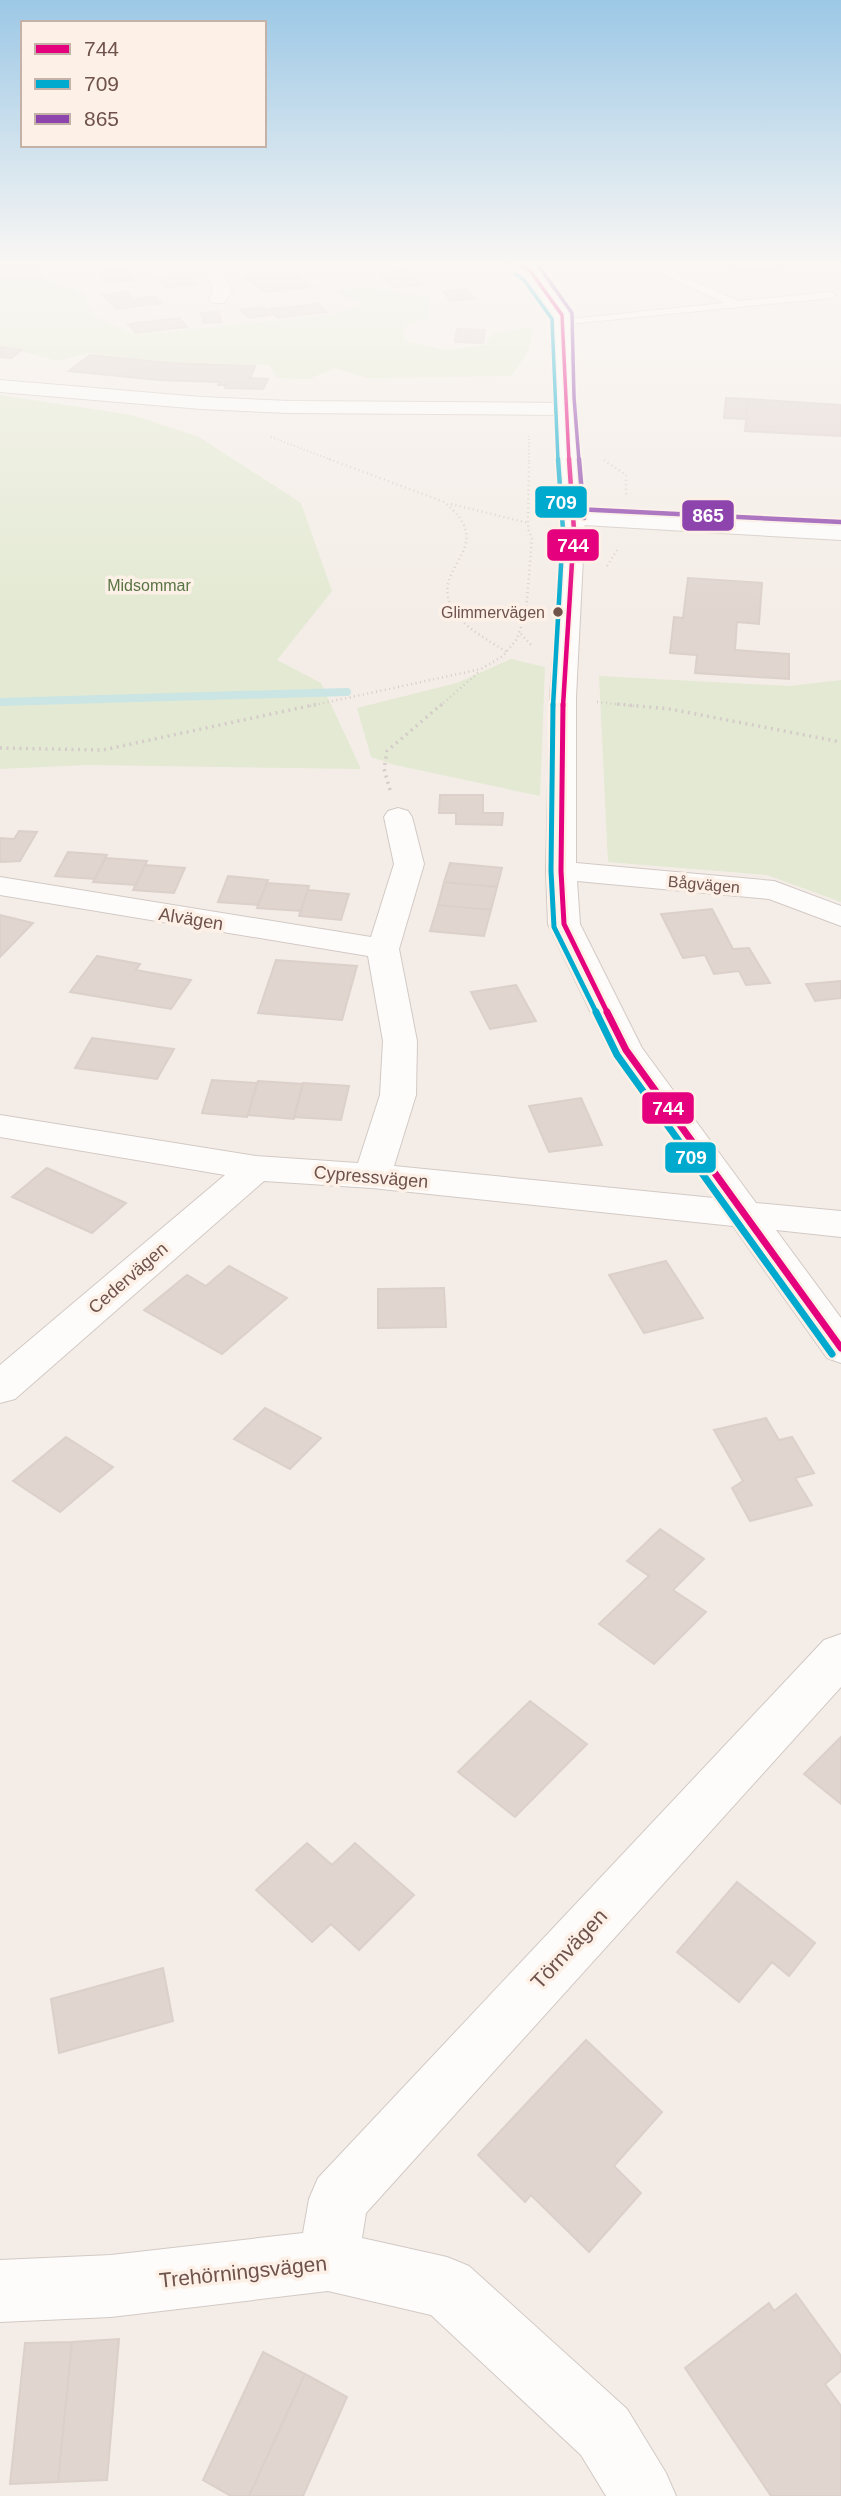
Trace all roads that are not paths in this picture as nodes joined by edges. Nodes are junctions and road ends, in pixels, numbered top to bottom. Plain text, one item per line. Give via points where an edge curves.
1 (564, 381) edge
2 (0, 386) edge
3 (565, 409) junction
4 (573, 519) junction
5 (841, 533) edge
6 (398, 817) road end
7 (561, 871) junction
8 (0, 886) edge
9 (841, 917) edge
10 (383, 949) junction
11 (0, 1126) edge
12 (256, 1168) junction
13 (372, 1176) junction
14 (744, 1213) junction
15 (841, 1224) edge
16 (841, 1348) edge
17 (0, 1388) edge
18 (841, 1654) edge
19 (328, 2261) junction
20 (0, 2291) edge
21 (643, 2496) edge

1 - 3 street
2 - 3 street via 382,415
3 - 4 street
4 - 5 street
4 - 7 street via 563,697
6 - 10 street via 409,864
7 - 9 street, Bågvägen via 774,890
7 - 14 street via 564,924 626,1050
8 - 10 street, Alvägen
10 - 13 street via 400,1041 398,1095
11 - 12 street, Cypressvägen
12 - 13 street, Cypressvägen
12 - 17 street, Cedervägen
13 - 14 street, Cypressvägen
14 - 15 street, Cypressvägen
14 - 16 street
18 - 19 street, Törnvägen via 339,2199
19 - 20 street, Trehörningsvägen via 111,2286
19 - 21 street, Trehörningsvägen via 447,2288 604,2432

